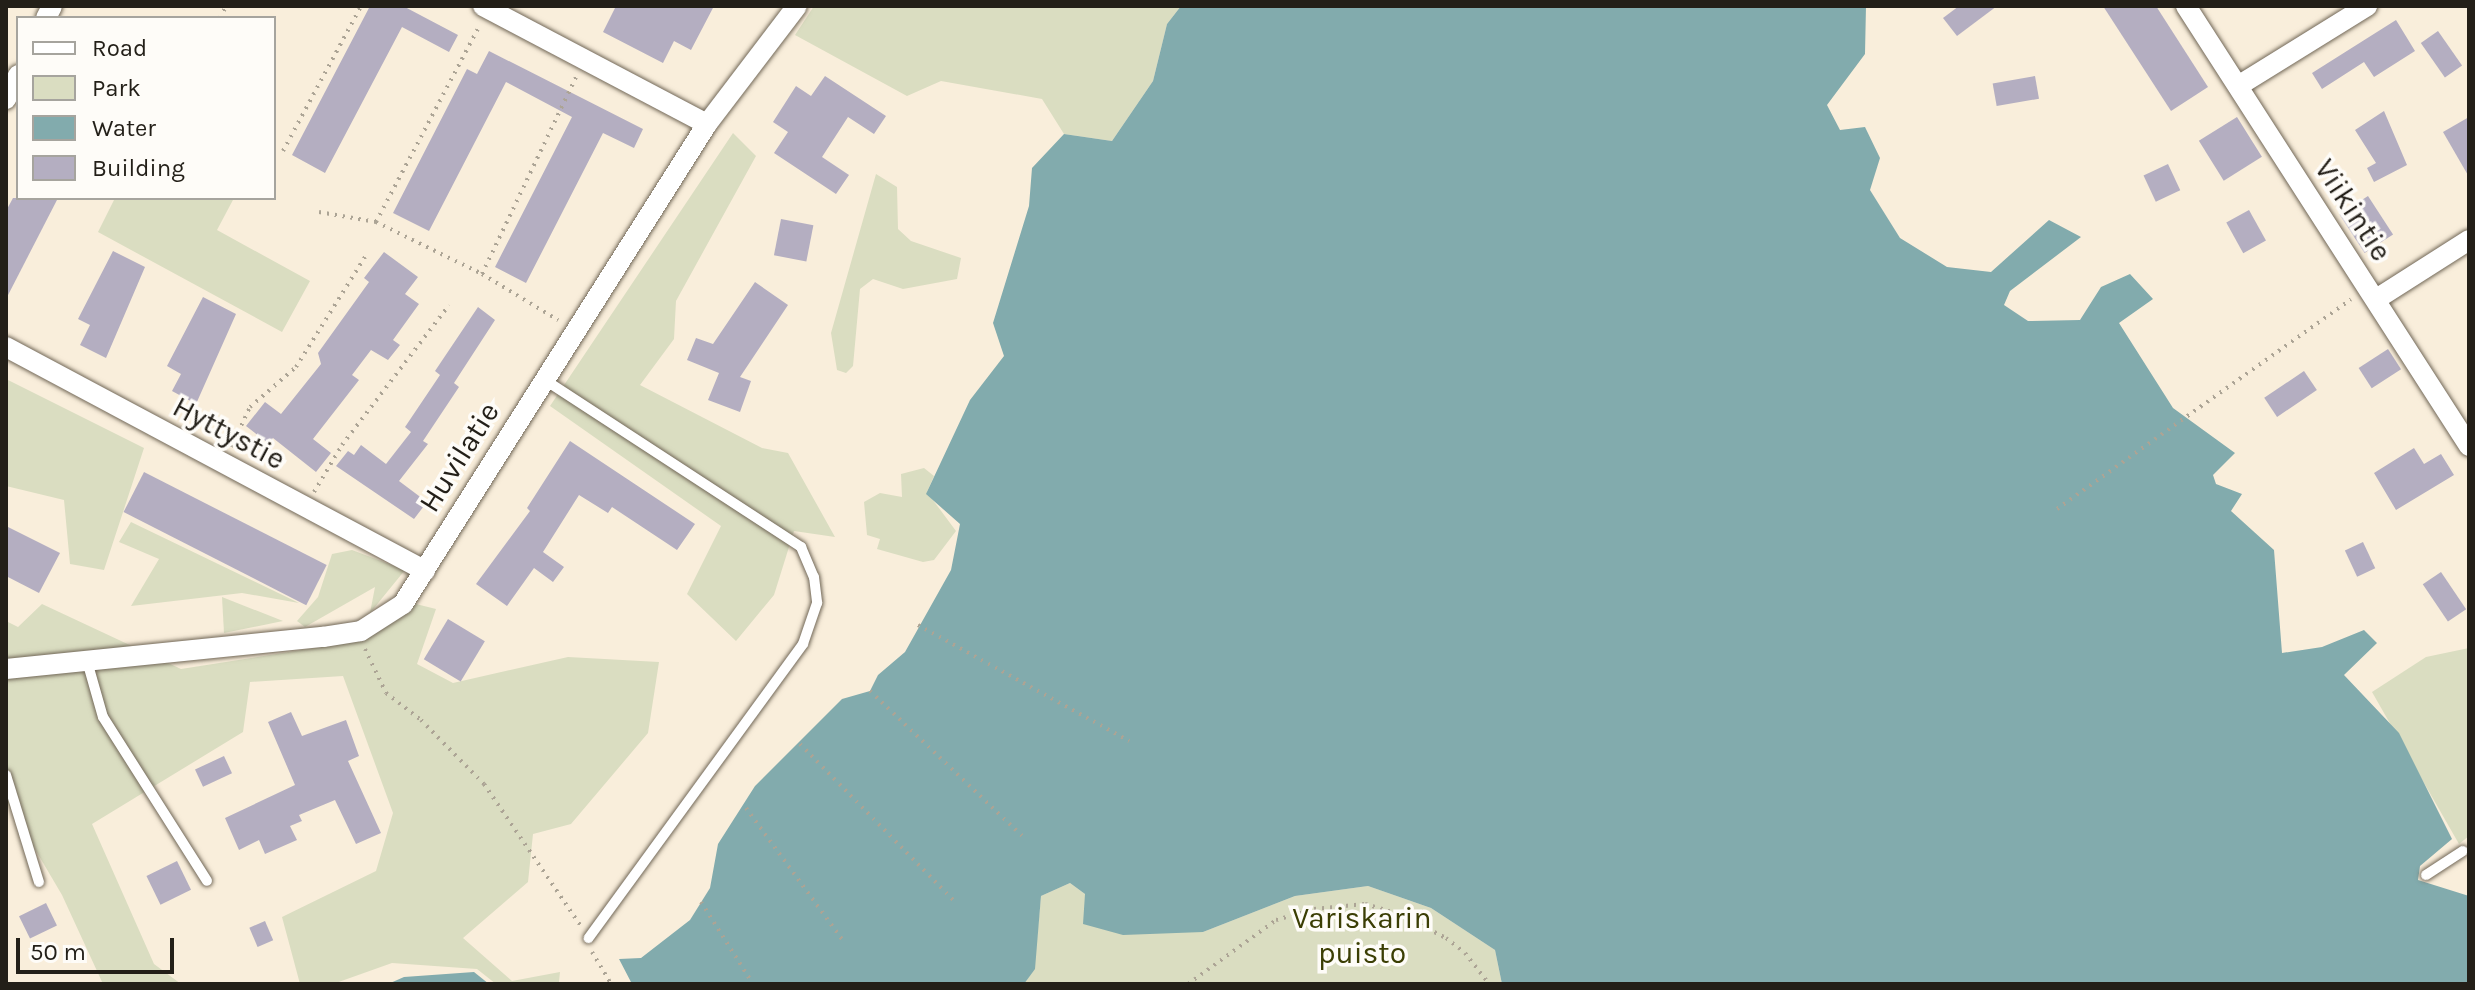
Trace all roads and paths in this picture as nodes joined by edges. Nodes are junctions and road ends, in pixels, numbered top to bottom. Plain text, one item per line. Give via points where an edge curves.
1 (361, 6) edge
2 (797, 6) edge
3 (2186, 6) edge
4 (2367, 6) edge
5 (486, 7) edge
6 (585, 58) junction
7 (16, 79) edge
8 (2238, 86) junction
9 (6, 99) edge
10 (707, 124) junction
11 (283, 151) dead end
12 (319, 212) dead end
13 (376, 222) junction
14 (2469, 240) edge
15 (365, 257) dead end
16 (482, 274) junction
17 (2373, 293) junction
18 (449, 305) dead end
19 (574, 329) junction
20 (6, 347) edge
21 (543, 378) junction
22 (2469, 446) edge
23 (223, 464) junction
24 (305, 508) junction
25 (2057, 509) dead end
26 (425, 571) junction
27 (918, 625) dead end
28 (361, 631) junction
29 (87, 659) junction
30 (6, 669) edge
31 (870, 691) dead end
32 (1129, 741) dead end
33 (800, 744) dead end
34 (6, 775) edge
35 (746, 808) dead end
36 (1022, 836) dead end
37 (2463, 851) dead end
38 (2426, 875) dead end
39 (207, 881) dead end
40 (39, 882) dead end
41 (701, 902) dead end
42 (956, 903) dead end
43 (589, 938) junction
44 (844, 942) dead end
45 (611, 984) edge
46 (753, 984) edge
47 (1188, 984) edge
48 (1489, 984) edge

1 - 11 path
2 - 10 street, Huvilatie
3 - 8 street, Viikintie
4 - 8 street
5 - 6 street
5 - 13 path
6 - 10 street
6 - 16 path
7 - 9 street
8 - 17 street, Viikintie
10 - 19 street, Huvilatie
12 - 13 path
13 - 16 path
14 - 17 street
15 - 23 path via 296,367 250,407
16 - 19 path
17 - 22 street, Viikintie
17 - 25 path
18 - 24 path via 342,445
19 - 21 street, Huvilatie
20 - 23 street, Hyttystie
21 - 26 street, Huvilatie
21 - 43 lane via 801,547 814,577 817,603 803,644
23 - 24 street, Hyttystie
24 - 26 street, Hyttystie
26 - 28 street, Huvilatie via 403,604
27 - 32 path
28 - 29 street, Huvilatie
28 - 43 path via 368,660 386,693 421,720 484,784
29 - 30 street, Huvilatie
29 - 39 lane via 103,717
31 - 36 path
33 - 42 path
34 - 40 lane
35 - 44 path
37 - 38 lane
41 - 46 path
43 - 45 path via 593,957
47 - 48 path via 1276,920 1314,909 1365,904 1446,938

